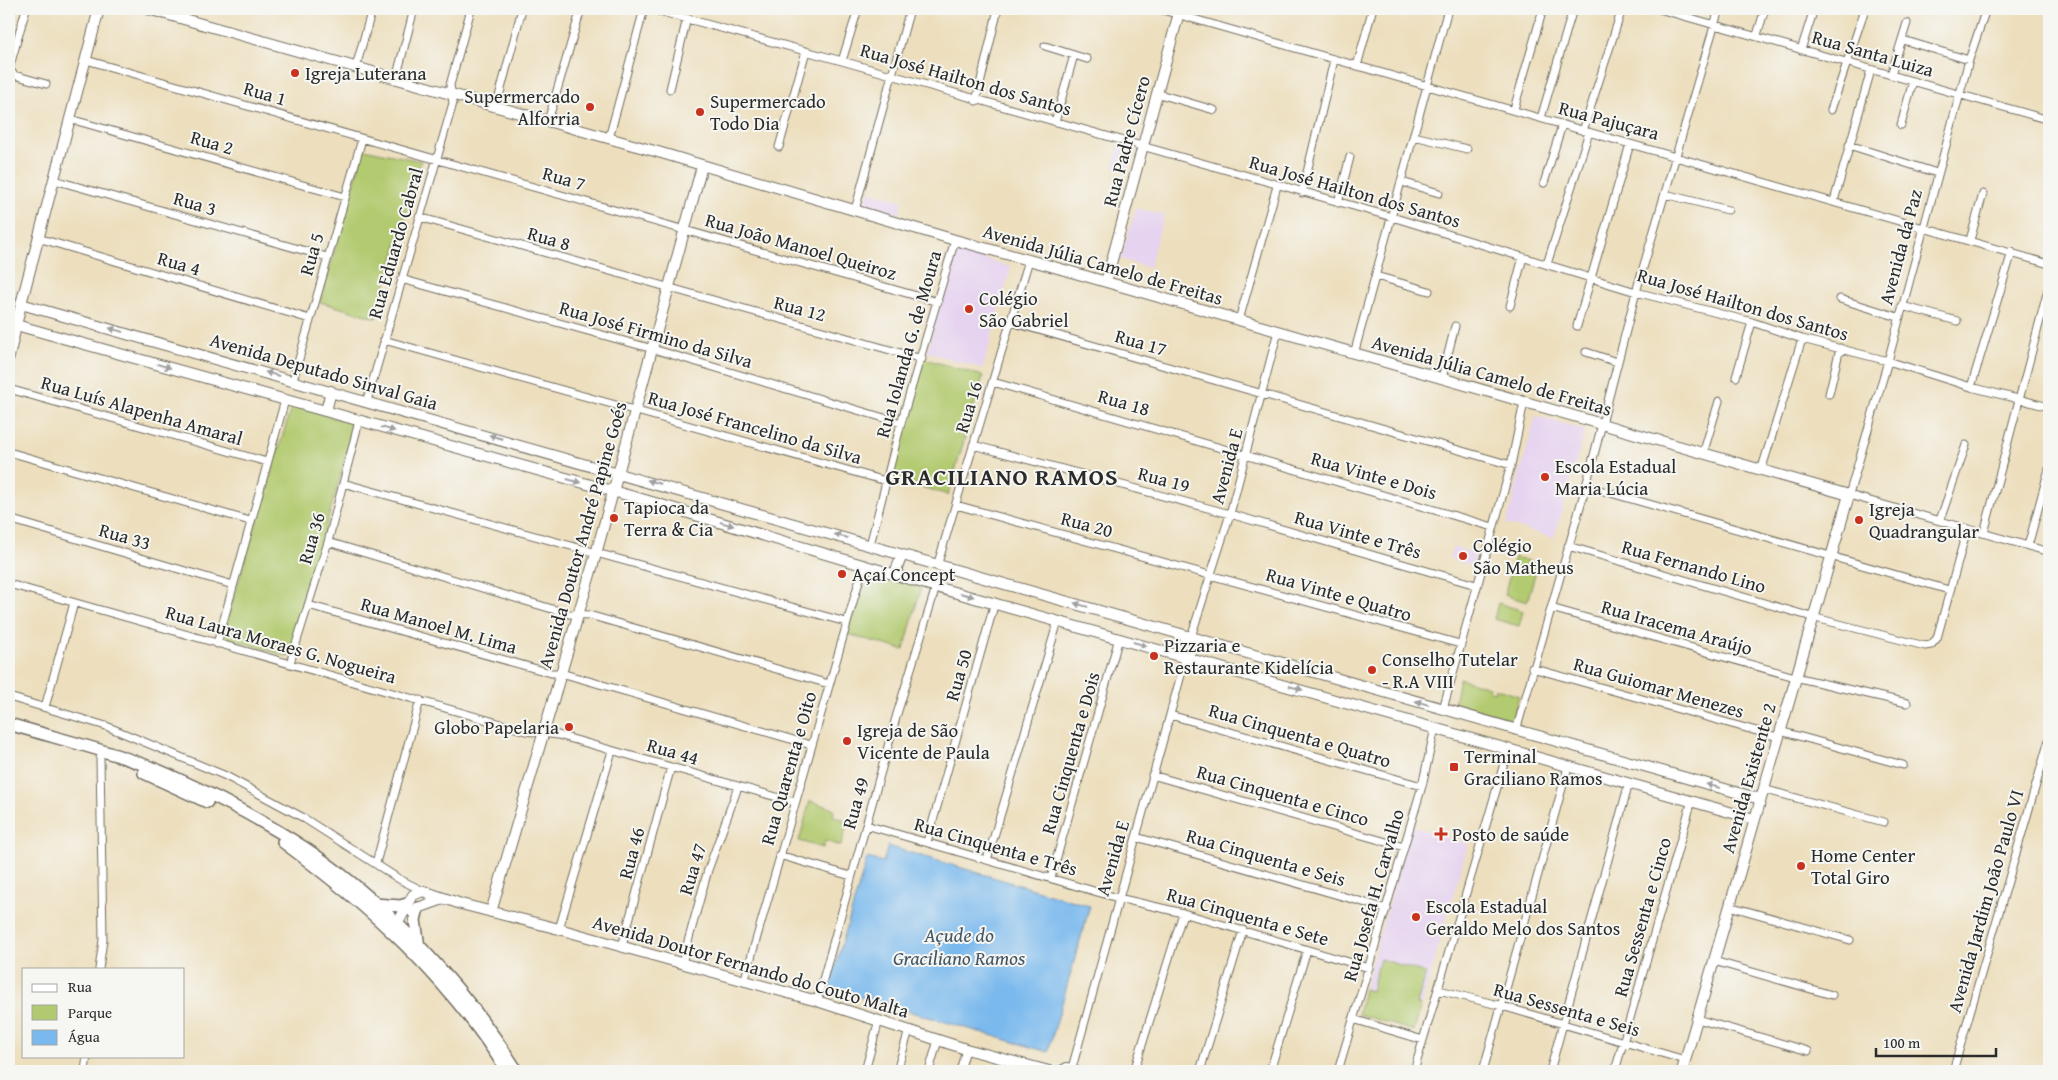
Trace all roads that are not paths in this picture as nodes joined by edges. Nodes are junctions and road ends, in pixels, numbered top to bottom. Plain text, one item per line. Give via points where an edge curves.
1 (26, 9) edge
2 (99, 9) edge
3 (148, 9) edge
4 (372, 9) edge
5 (414, 9) edge
6 (471, 9) edge
7 (522, 9) edge
8 (581, 9) edge
9 (644, 9) edge
10 (651, 9) edge
11 (858, 9) edge
12 (910, 9) edge
13 (998, 9) edge
14 (1159, 9) edge
15 (1448, 9) edge
16 (1543, 9) edge
17 (1573, 9) edge
18 (1622, 9) edge
19 (1659, 9) edge
20 (1719, 9) edge
21 (1765, 9) edge
22 (1814, 9) edge
23 (1864, 9) edge
24 (1986, 9) edge
25 (1179, 11) edge
26 (1372, 11) dead end
27 (687, 18) junction
28 (1908, 23) dead end
29 (1715, 25) junction
30 (1757, 35) junction
31 (1903, 40) junction
32 (1045, 46) dead end
33 (1801, 50) junction
34 (806, 51) junction
35 (1074, 55) junction
36 (1087, 59) dead end
37 (86, 60) junction
38 (1334, 60) junction
39 (1969, 60) junction
40 (842, 61) junction
41 (10, 63) edge
42 (1848, 63) junction
43 (1356, 66) junction
44 (356, 67) junction
45 (1871, 70) junction
46 (1892, 75) junction
47 (890, 76) junction
48 (396, 79) junction
49 (1913, 80) junction
50 (46, 84) dead end
51 (1426, 85) junction
52 (670, 89) dead end
53 (1156, 93) junction
54 (452, 94) junction
55 (1960, 95) junction
56 (976, 100) junction
57 (496, 108) junction
58 (1514, 109) junction
59 (1214, 110) dead end
60 (1831, 110) dead end
61 (1541, 118) junction
62 (70, 119) junction
63 (2049, 120) edge
64 (548, 121) junction
65 (1055, 122) junction
66 (1562, 125) junction
67 (1901, 125) dead end
68 (1586, 132) junction
69 (1414, 136) junction
70 (609, 138) junction
71 (362, 139) junction
72 (1630, 144) junction
73 (1849, 145) junction
74 (1141, 147) junction
75 (779, 148) dead end
76 (1467, 149) dead end
77 (1676, 155) junction
78 (1350, 157) dead end
79 (436, 158) junction
80 (702, 166) junction
81 (1938, 173) junction
82 (54, 180) junction
83 (1402, 182) junction
84 (1544, 183) dead end
85 (1277, 186) junction
86 (1440, 193) dead end
87 (1302, 194) junction
88 (1665, 194) junction
89 (1983, 194) dead end
90 (345, 197) junction
91 (1834, 201) junction
92 (1338, 203) junction
93 (855, 210) junction
94 (1728, 210) dead end
95 (419, 217) junction
96 (1392, 217) junction
97 (1922, 228) junction
98 (684, 230) junction
99 (38, 238) junction
100 (955, 240) junction
101 (1970, 240) junction
102 (2012, 252) junction
103 (327, 257) junction
104 (1523, 257) junction
105 (1029, 260) junction
106 (1548, 264) junction
107 (2049, 264) edge
108 (1376, 276) junction
109 (1591, 277) junction
110 (401, 279) junction
111 (1106, 282) junction
112 (2049, 286) edge
113 (669, 289) junction
114 (1429, 291) dead end
115 (1636, 292) junction
116 (1840, 299) dead end
117 (938, 302) junction
118 (21, 304) junction
119 (1510, 306) dead end
120 (1902, 306) junction
121 (1898, 317) junction
122 (310, 319) junction
123 (1239, 320) junction
124 (1957, 321) dead end
125 (1011, 322) junction
126 (1752, 322) junction
127 (16, 325) junction
128 (1455, 326) dead end
129 (1577, 326) dead end
130 (1278, 330) junction
131 (1802, 339) junction
132 (384, 340) junction
133 (1840, 348) junction
134 (653, 349) junction
135 (1586, 352) dead end
136 (1354, 354) junction
137 (9, 356) edge
138 (922, 359) junction
139 (1888, 361) junction
140 (1616, 362) junction
141 (1736, 377) dead end
142 (1442, 378) junction
143 (293, 380) junction
144 (993, 382) junction
145 (1971, 387) junction
146 (9, 389) edge
147 (331, 391) junction
148 (1262, 394) junction
149 (1829, 394) dead end
150 (285, 400) junction
151 (2020, 400) junction
152 (367, 401) junction
153 (1719, 401) dead end
154 (1524, 402) junction
155 (2049, 407) edge
156 (636, 410) junction
157 (326, 411) junction
158 (359, 421) junction
159 (901, 423) junction
160 (1601, 424) junction
161 (973, 445) junction
162 (1966, 445) dead end
163 (9, 452) edge
164 (1246, 454) junction
165 (1703, 454) junction
166 (267, 462) junction
167 (1510, 465) junction
168 (2049, 468) edge
169 (1761, 471) junction
170 (618, 472) junction
171 (886, 481) junction
172 (343, 483) junction
173 (1586, 486) junction
174 (613, 492) junction
175 (1849, 495) junction
176 (956, 505) junction
177 (1230, 514) junction
178 (9, 519) edge
179 (1940, 520) junction
180 (250, 521) junction
181 (1493, 527) junction
182 (1967, 529) junction
183 (1984, 533) junction
184 (328, 542) junction
185 (870, 545) junction
186 (1568, 546) junction
187 (2028, 546) junction
188 (2049, 552) edge
189 (596, 554) junction
190 (902, 555) junction
191 (1829, 557) junction
192 (938, 563) junction
193 (864, 564) junction
194 (895, 574) junction
195 (1210, 575) junction
196 (9, 584) edge
197 (233, 585) junction
198 (1476, 585) junction
199 (936, 586) junction
200 (1949, 590) junction
201 (994, 602) junction
202 (74, 603) junction
203 (308, 605) junction
204 (1551, 608) junction
205 (579, 614) junction
206 (1812, 617) junction
207 (1058, 621) junction
208 (846, 622) junction
209 (1191, 637) junction
210 (1119, 638) junction
211 (217, 644) junction
212 (1460, 644) junction
213 (1186, 657) junction
214 (290, 663) junction
215 (1532, 668) junction
216 (561, 673) junction
217 (1795, 677) junction
218 (829, 684) junction
219 (9, 697) edge
220 (420, 700) junction
221 (1906, 703) dead end
222 (45, 708) junction
223 (1443, 709) junction
224 (1170, 715) junction
225 (1478, 720) junction
226 (9, 724) edge
227 (1436, 728) junction
228 (9, 731) edge
229 (1516, 731) junction
230 (544, 733) junction
231 (1779, 734) junction
232 (1472, 738) junction
233 (2049, 740) edge
234 (812, 745) junction
235 (1508, 750) junction
236 (612, 751) junction
237 (100, 758) junction
238 (1904, 765) dead end
239 (1568, 767) junction
240 (671, 768) junction
241 (1152, 775) junction
242 (1629, 783) junction
243 (738, 786) junction
244 (1422, 786) junction
245 (1762, 794) junction
246 (1692, 800) junction
247 (794, 802) junction
248 (1754, 819) junction
249 (1884, 822) dead end
250 (866, 825) junction
251 (1136, 837) junction
252 (927, 842) junction
253 (1404, 847) junction
254 (779, 855) junction
255 (987, 860) junction
256 (376, 863) junction
257 (851, 876) junction
258 (1051, 878) junction
259 (424, 891) junction
260 (1118, 898) junction
261 (443, 899) junction
262 (375, 904) junction
263 (413, 906) junction
264 (1730, 906) junction
265 (1387, 909) junction
266 (492, 912) junction
267 (1183, 912) junction
268 (395, 928) junction
269 (559, 929) junction
270 (1243, 930) junction
271 (1850, 940) dead end
272 (622, 946) junction
273 (420, 948) junction
274 (1307, 950) junction
275 (1714, 961) junction
276 (682, 963) junction
277 (99, 968) edge
278 (1369, 968) junction
279 (744, 982) junction
280 (1439, 990) junction
281 (1832, 995) dead end
282 (817, 1001) junction
283 (1502, 1006) junction
284 (1353, 1018) junction
285 (1697, 1019) junction
286 (880, 1020) junction
287 (1564, 1025) junction
288 (909, 1030) junction
289 (938, 1040) junction
290 (1423, 1040) junction
291 (1623, 1042) junction
292 (966, 1049) junction
293 (1808, 1051) dead end
294 (87, 1058) edge
295 (1685, 1060) junction
296 (1070, 1070) edge
297 (85, 1071) edge
298 (507, 1071) edge
299 (517, 1071) edge
300 (866, 1071) edge
301 (898, 1071) edge
302 (929, 1071) edge
303 (960, 1071) edge
304 (1049, 1071) edge
305 (1134, 1071) edge
306 (1200, 1071) edge
307 (1270, 1071) edge
308 (1338, 1071) edge
309 (1414, 1071) edge
310 (1483, 1071) edge
311 (1550, 1071) edge
312 (1614, 1071) edge
313 (1682, 1071) edge
314 (1953, 1071) edge

1 - 41 street
2 - 37 street
3 - 44 street, Avenida Júlia Camelo de Freitas
4 - 44 street
5 - 48 street
6 - 54 street, Rua Eduardo Cabral via 450,85
7 - 57 street
8 - 64 street
9 - 70 street
10 - 27 street, Rua José Hailton dos Santos
11 - 40 street
12 - 47 street
13 - 56 street
14 - 25 street, Rua Pajuçara
15 - 51 street
16 - 58 street
17 - 61 street
18 - 68 street
19 - 29 street, Rua Santa Luiza
20 - 29 street
21 - 30 street
22 - 33 street
23 - 42 street
24 - 39 street, Avenida da Paz
25 - 38 street, Rua Pajuçara
25 - 53 street, Rua Padre Cícero
26 - 43 street
27 - 34 street, Rua José Hailton dos Santos
27 - 52 street
28 - 31 street
29 - 30 street, Rua Santa Luiza
29 - 77 street
30 - 33 street, Rua Santa Luiza
31 - 39 street
31 - 46 street
32 - 35 street
33 - 42 street, Rua Santa Luiza
34 - 40 street, Rua José Hailton dos Santos
34 - 75 street
35 - 36 street
35 - 65 street
37 - 62 street
37 - 71 street, Rua 1
38 - 43 street, Rua Pajuçara
38 - 87 street
39 - 55 street, Avenida da Paz
40 - 47 street, Rua José Hailton dos Santos
41 - 50 street via 9,69 14,75
42 - 45 street, Rua Santa Luiza
42 - 60 street
43 - 51 street, Rua Pajuçara
44 - 48 street, Avenida Júlia Camelo de Freitas
45 - 46 street, Rua Santa Luiza
45 - 73 street
46 - 49 street, Rua Santa Luiza
47 - 56 street, Rua José Hailton dos Santos
47 - 93 street
48 - 54 street, Avenida Júlia Camelo de Freitas
49 - 55 street, Rua Santa Luiza
49 - 67 street
51 - 58 street, Rua Pajuçara
51 - 69 street
53 - 59 street
53 - 74 street, Rua Padre Cícero
54 - 57 street, Avenida Júlia Camelo de Freitas
54 - 79 street, Rua Eduardo Cabral via 453,103
55 - 63 street, Rua Santa Luiza
55 - 81 street, Avenida da Paz
56 - 65 street, Rua José Hailton dos Santos
57 - 64 street, Avenida Júlia Camelo de Freitas
58 - 61 street, Rua Pajuçara
61 - 66 street, Rua Pajuçara
62 - 82 street
62 - 90 street, Rua 2
64 - 70 street, Avenida Júlia Camelo de Freitas
65 - 74 street, Rua José Hailton dos Santos
66 - 68 street, Rua Pajuçara
66 - 84 street
68 - 72 street, Rua Pajuçara
68 - 106 street
69 - 76 street
69 - 83 street
70 - 80 street, Avenida Júlia Camelo de Freitas
71 - 79 street, Rua 1
71 - 90 street, Rua 5
72 - 77 street, Rua Pajuçara
72 - 109 street
73 - 81 street
73 - 91 street
74 - 85 street, Rua José Hailton dos Santos
74 - 111 street, Rua Padre Cícero
77 - 88 street
77 - 91 street, Rua Pajuçara
78 - 92 street
79 - 95 street, Rua Eduardo Cabral
79 - 98 street, Rua 7
80 - 93 street, Avenida Júlia Camelo de Freitas
80 - 98 street, Avenida Doutor André Papine Goés
81 - 97 street, Avenida da Paz
82 - 99 street
82 - 103 street, Rua 3
83 - 86 street
83 - 96 street
85 - 87 street, Rua José Hailton dos Santos
85 - 123 street
87 - 92 street, Rua José Hailton dos Santos
88 - 94 street
88 - 115 street
89 - 101 street
90 - 103 street, Rua 5
91 - 97 street, Rua Pajuçara
92 - 96 street, Rua José Hailton dos Santos
93 - 100 street, Avenida Júlia Camelo de Freitas
95 - 110 street, Rua Eduardo Cabral
95 - 113 street, Rua 8
96 - 104 street, Rua José Hailton dos Santos
96 - 108 street
97 - 101 street, Rua Pajuçara
97 - 120 street, Avenida da Paz
98 - 113 street, Avenida Doutor André Papine Goés
98 - 117 street, Rua João Manoel Queiroz
99 - 118 street
99 - 122 street, Rua 4
100 - 105 street, Avenida Júlia Camelo de Freitas
100 - 117 street, Rua Iolanda G. de Moura
101 - 102 street, Rua Pajuçara
102 - 107 street, Rua Pajuçara
102 - 145 street
103 - 122 street, Rua 5
104 - 106 street, Rua José Hailton dos Santos
104 - 119 street
105 - 111 street, Avenida Júlia Camelo de Freitas
105 - 125 street, Rua 16
106 - 109 street, Rua José Hailton dos Santos
108 - 114 street
108 - 136 street
109 - 115 street, Rua José Hailton dos Santos
109 - 129 street
110 - 132 street, Rua Eduardo Cabral
110 - 134 street, Rua José Firmino da Silva
111 - 123 street, Avenida Júlia Camelo de Freitas
112 - 151 street
113 - 134 street, Avenida Doutor André Papine Goés
113 - 138 street, Rua 12
115 - 126 street, Rua José Hailton dos Santos
115 - 140 street
116 - 121 street
117 - 138 street, Rua Iolanda G. de Moura
118 - 127 street
143 -> 118 street, Avenida Deputado Sinval Gaia
120 - 121 street, Avenida da Paz
120 - 124 street
121 - 139 street, Avenida da Paz
122 - 143 street, Rua 5
123 - 130 street, Avenida Júlia Camelo de Freitas
125 - 144 street, Rua 16
125 - 148 street, Rua 17
126 - 131 street, Rua José Hailton dos Santos
126 - 141 street
127 - 137 street
127 -> 150 street, Avenida Deputado Sinval Gaia
128 - 142 street
130 - 136 street, Avenida Júlia Camelo de Freitas
130 - 148 street, Avenida E
131 - 133 street, Rua José Hailton dos Santos
131 - 169 street
132 - 152 street, Rua Eduardo Cabral
132 - 156 street, Rua José Francelino da Silva
133 - 139 street, Rua José Hailton dos Santos
133 - 149 street
134 - 156 street, Avenida Doutor André Papine Goés
134 - 159 street, Rua José Firmino da Silva
135 - 140 street
136 - 142 street, Avenida Júlia Camelo de Freitas
138 - 159 street, Rua Iolanda G. de Moura
139 - 145 street, Rua José Hailton dos Santos
139 - 175 street, Avenida da Paz
140 - 160 street
142 - 154 street, Avenida Júlia Camelo de Freitas
143 - 147 street, Avenida Deputado Sinval Gaia
144 - 161 street, Rua 16
144 - 164 street, Rua 18
145 - 151 street, Rua José Hailton dos Santos
146 - 166 street, Rua Luís Alapenha Amaral
147 - 152 street, Avenida Deputado Sinval Gaia
147 - 157 street
148 - 164 street, Avenida E
148 - 167 street, Rua 17
150 - 157 street, Avenida Deputado Sinval Gaia
150 - 166 street
151 - 155 street, Rua José Hailton dos Santos
151 - 183 street
170 -> 152 street, Avenida Deputado Sinval Gaia
153 - 165 street
154 - 160 street, Avenida Júlia Camelo de Freitas
154 - 167 street
156 - 170 street, Avenida Doutor André Papine Goés
156 - 171 street, Rua José Francelino da Silva
157 - 158 street, Avenida Deputado Sinval Gaia
158 - 172 street, Rua 36
158 -> 174 street, Avenida Deputado Sinval Gaia
159 - 171 street, Rua Iolanda G. de Moura
160 - 165 street, Avenida Júlia Camelo de Freitas
160 - 173 street
161 - 176 street, Rua 16
161 - 177 street, Rua 19
162 - 179 street
163 - 180 street
164 - 177 street, Avenida E
164 - 181 street, Rua Vinte e Dois
165 - 169 street, Avenida Júlia Camelo de Freitas
166 - 180 street
167 - 181 street
168 - 187 street
169 - 175 street, Avenida Júlia Camelo de Freitas
170 - 174 street, Avenida Doutor André Papine Goés
185 -> 170 street, Avenida Deputado Sinval Gaia
171 - 185 street, Rua Iolanda G. de Moura
172 - 184 street, Rua 36
172 - 189 street
173 - 186 street
173 - 191 street
174 - 189 street, Avenida Doutor André Papine Goés
174 -> 193 street, Avenida Deputado Sinval Gaia
175 - 179 street, Avenida Júlia Camelo de Freitas
175 - 191 street, Avenida Existente 2
176 - 192 street, Rua 16
176 - 195 street, Rua 20
177 - 195 street, Avenida E
177 - 198 street, Rua Vinte e Três
178 - 197 street, Rua 33
179 - 182 street, Avenida Júlia Camelo de Freitas
180 - 197 street
181 - 198 street
182 - 183 street, Avenida Júlia Camelo de Freitas
182 - 200 street
183 - 187 street, Avenida Júlia Camelo de Freitas
184 - 203 street, Rua 36
184 - 205 street via 569,614
185 - 190 street, Avenida Deputado Sinval Gaia
186 - 204 street
186 - 206 street, Rua Fernando Lino
187 - 188 street, Avenida Júlia Camelo de Freitas
189 - 205 street, Avenida Doutor André Papine Goés
189 - 208 street
190 - 192 street, Avenida Deputado Sinval Gaia
190 - 194 street
191 - 200 street
191 - 206 street, Avenida Existente 2
209 -> 192 street, Avenida Deputado Sinval Gaia
193 - 194 street, Avenida Deputado Sinval Gaia
193 - 208 street, Rua Quarenta e Oito
194 - 199 street, Avenida Deputado Sinval Gaia
195 - 209 street, Avenida E
195 - 212 street, Rua Vinte e Quatro
196 - 202 street, Rua Laura Moraes G. Nogueira
197 - 211 street
198 - 212 street
199 -> 201 street, Avenida Deputado Sinval Gaia
199 - 250 street, Rua 49
200 - 206 street, Rua Fernando Lino via 1937,638 1931,645
201 - 207 street, Avenida Deputado Sinval Gaia
201 - 252 street, Rua 50
202 - 211 street, Rua Laura Moraes G. Nogueira
202 - 222 street
203 - 214 street, Rua 36
203 - 216 street, Rua Manoel M. Lima via 551,673
204 - 215 street
204 - 217 street, Rua Iracema Araújo
205 - 216 street, Avenida Doutor André Papine Goés
205 - 218 street
206 - 217 street, Avenida Existente 2
207 - 210 street, Avenida Deputado Sinval Gaia
207 - 255 street
208 - 218 street, Rua Quarenta e Oito
209 - 213 street, Avenida E via 1183,642 1182,652
209 - 213 street, Avenida E via 1196,648
223 -> 209 street, Avenida Deputado Sinval Gaia
210 -> 213 street, Avenida Deputado Sinval Gaia
210 - 258 street, Rua Cinquenta e Dois
211 - 214 street, Rua Laura Moraes G. Nogueira
212 - 223 street
213 - 224 street, Avenida E
213 -> 227 street, Avenida Deputado Sinval Gaia
214 - 220 street, Rua Laura Moraes G. Nogueira
215 - 229 street
215 - 231 street, Rua Guiomar Menezes
216 - 230 street, Avenida Doutor André Papine Goés
216 - 234 street, Rua Manoel M. Lima
217 - 221 street, Rua Iracema Araújo
217 - 231 street, Avenida Existente 2
218 - 234 street, Rua Quarenta e Oito
219 - 222 street, Avenida Doutor Fernando do Couto Malta
220 - 230 street, Rua Laura Moraes G. Nogueira via 526,732
220 - 256 street
222 - 256 street, Avenida Doutor Fernando do Couto Malta via 138,738 226,776 302,817
223 - 225 street, Avenida Deputado Sinval Gaia
224 - 241 street, Avenida E
224 - 244 street, Rua Cinquenta e Quatro
225 - 229 street, Avenida Deputado Sinval Gaia
225 - 232 street
226 - 262 main road via 178,778 274,828 308,850
227 - 232 street, Avenida Deputado Sinval Gaia
227 - 244 street, Rua Josefa H. Carvalho
228 - 237 main road
245 -> 229 street, Avenida Deputado Sinval Gaia
230 - 236 street, Rua 44
230 - 266 street, Avenida Doutor André Papine Goés
231 - 238 street, Rua Guiomar Menezes
231 - 245 street, Avenida Existente 2
232 - 235 street, Avenida Deputado Sinval Gaia
233 - 314 street, Avenida Jardim João Paulo VI
234 - 247 street, Rua Quarenta e Oito
235 - 239 street, Avenida Deputado Sinval Gaia
235 - 280 street
236 - 240 street, Rua 44
236 - 269 street
237 - 268 main road via 209,802 282,841
237 - 277 street via 103,940
239 - 242 street, Avenida Deputado Sinval Gaia
239 - 283 street
240 - 243 street, Rua 44
240 - 272 street, Rua 46
241 - 251 street, Avenida E
241 - 253 street, Rua Cinquenta e Cinco
242 - 246 street, Avenida Deputado Sinval Gaia
242 - 287 street
243 - 247 street, Rua 44
243 - 276 street, Rua 47 via 708,870
244 - 253 street, Rua Josefa H. Carvalho
245 - 248 street, Avenida Existente 2
245 - 249 street
246 - 248 street, Avenida Deputado Sinval Gaia
246 - 291 street, Rua Sessenta e Cinco
247 - 254 street, Rua Quarenta e Oito
248 - 264 street, Avenida Existente 2
250 - 252 street, Rua Cinquenta e Três
250 - 257 street, Rua 49
251 - 260 street, Avenida E
251 - 265 street, Rua Cinquenta e Seis
252 - 255 street, Rua Cinquenta e Três
253 - 265 street, Rua Josefa H. Carvalho
254 - 257 street
254 - 279 street, Rua Quarenta e Oito
255 - 258 street, Rua Cinquenta e Três
256 - 259 street, Avenida Doutor Fernando do Couto Malta
257 - 282 street, Rua 49
258 - 260 street, Rua Cinquenta e Três
259 - 261 street, Avenida Doutor Fernando do Couto Malta
259 - 263 street via 413,895
260 - 267 street, Rua Cinquenta e Sete
260 - 296 street, Avenida E
261 - 263 street
261 - 266 street, Avenida Doutor Fernando do Couto Malta
262 - 263 main road
262 - 268 main road
263 - 268 street
263 - 273 main road
264 - 271 street
264 - 275 street, Avenida Existente 2
265 - 278 street, Rua Josefa H. Carvalho
266 - 269 street, Avenida Doutor Fernando do Couto Malta
267 - 270 street, Rua Cinquenta e Sete
267 - 305 street
268 - 273 main road
268 - 298 main road via 447,988
269 - 272 street, Avenida Doutor Fernando do Couto Malta
270 - 274 street, Rua Cinquenta e Sete
270 - 306 street
272 - 276 street, Avenida Doutor Fernando do Couto Malta
273 - 299 main road via 450,979
274 - 278 street, Rua Cinquenta e Sete
274 - 307 street
275 - 281 street
275 - 285 street, Avenida Existente 2
276 - 279 street, Avenida Doutor Fernando do Couto Malta
278 - 284 street, Rua Josefa H. Carvalho
279 - 282 street, Avenida Doutor Fernando do Couto Malta
280 - 283 street, Rua Sessenta e Seis
280 - 290 street
282 - 286 street, Avenida Doutor Fernando do Couto Malta
283 - 287 street, Rua Sessenta e Seis
283 - 310 street
284 - 290 street
284 - 308 street, Rua Josefa H. Carvalho
285 - 293 street
285 - 295 street, Avenida Existente 2
286 - 288 street, Avenida Doutor Fernando do Couto Malta
286 - 300 street
287 - 291 street, Rua Sessenta e Seis
287 - 311 street
288 - 289 street, Avenida Doutor Fernando do Couto Malta
288 - 301 street
289 - 292 street, Avenida Doutor Fernando do Couto Malta
289 - 302 street
290 - 309 street
291 - 295 street, Rua Sessenta e Seis
291 - 312 street, Rua Sessenta e Cinco
292 - 303 street
292 - 304 street, Avenida Doutor Fernando do Couto Malta
294 - 297 street
295 - 313 street, Avenida Existente 2

